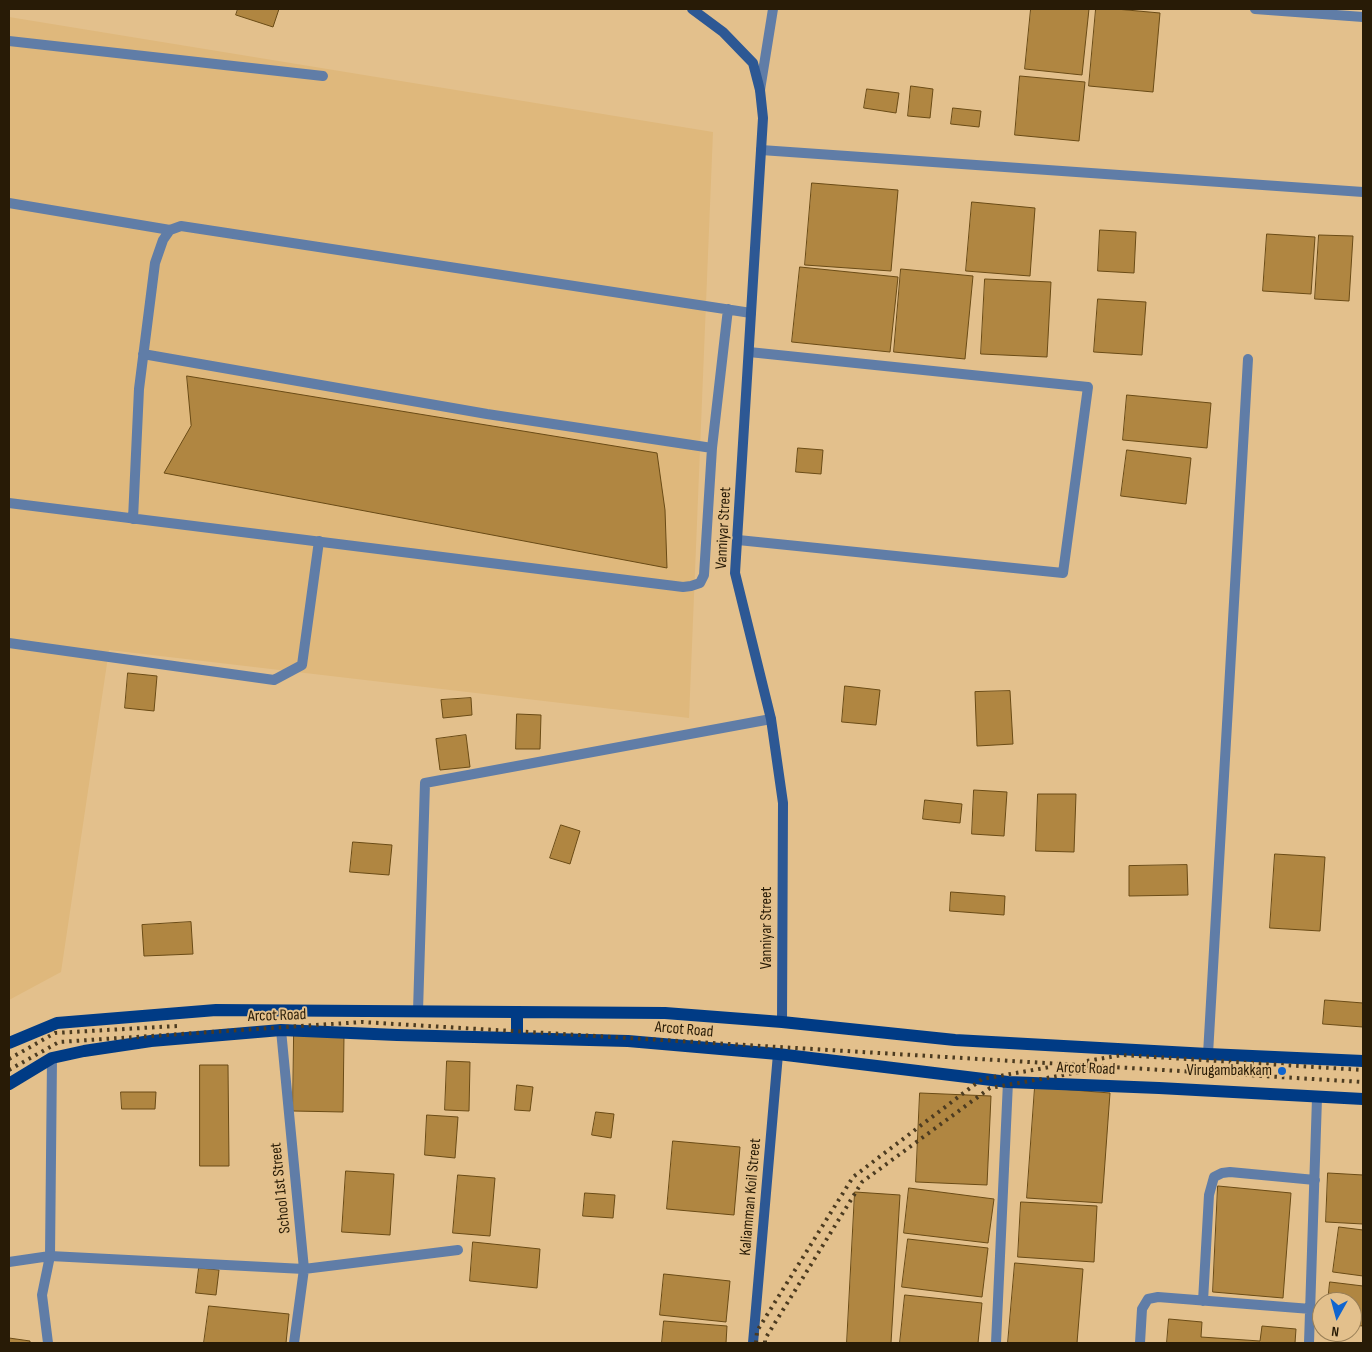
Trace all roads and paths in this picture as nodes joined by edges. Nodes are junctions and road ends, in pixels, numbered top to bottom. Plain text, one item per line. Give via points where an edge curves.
1 (692, 9) edge
2 (773, 9) edge
3 (1255, 9) edge
4 (1363, 17) edge
5 (9, 42) edge
6 (323, 76) dead end
7 (760, 90) junction
8 (762, 150) junction
9 (1363, 192) edge
10 (9, 204) edge
11 (170, 230) junction
12 (728, 309) junction
13 (751, 313) junction
14 (749, 352) junction
15 (143, 354) junction
16 (1248, 359) dead end
17 (712, 448) junction
18 (9, 503) edge
19 (133, 519) junction
20 (738, 540) junction
21 (319, 542) junction
22 (9, 642) edge
23 (771, 719) junction
24 (418, 1012) junction
25 (517, 1012) junction
26 (782, 1022) junction
27 (281, 1030) junction
28 (517, 1038) junction
29 (9, 1043) edge
30 (778, 1054) junction
31 (1208, 1054) junction
32 (52, 1058) junction
33 (1363, 1061) edge
34 (1008, 1082) junction
35 (9, 1084) edge
36 (1318, 1098) junction
37 (1363, 1099) edge
38 (1315, 1180) junction
39 (458, 1250) dead end
40 (50, 1256) junction
41 (9, 1262) edge
42 (304, 1269) junction
43 (1203, 1301) junction
44 (1311, 1309) junction
45 (48, 1343) edge
46 (294, 1343) edge
47 (753, 1343) edge
48 (996, 1343) edge
49 (1140, 1343) edge
50 (1309, 1343) edge

1 - 7 main road, Vanniyar Street via 723,32 753,63
2 - 7 street, Vanniyar Street
3 - 4 street
5 - 6 street
7 - 8 main road, Vanniyar Street
8 - 9 street
8 - 13 main road, Vanniyar Street
10 - 11 street
11 - 12 street via 181,226
11 - 15 street via 155,263
12 - 13 street
12 - 17 street
13 - 14 main road, Vanniyar Street
14 - 20 main road, Vanniyar Street
14 - 20 street via 1088,387 1063,573
15 - 17 street via 477,412
15 - 19 street
16 - 31 street
17 - 21 street via 704,575 692,586
18 - 19 street
19 - 21 street
20 - 23 main road, Vanniyar Street via 735,573
21 - 22 street via 302,665 274,680
23 - 24 street via 425,783
23 - 26 main road, Vanniyar Street via 782,803
24 - 25 main road, Arcot Road
24 - 29 main road, Arcot Road via 216,1010 57,1023
25 - 26 main road, Arcot Road via 665,1013
25 - 28 main road
26 - 31 main road, Arcot Road via 955,1040
27 - 28 main road, Arcot Road
27 - 32 main road, Arcot Road via 151,1041
27 - 42 street, School 1st Street
28 - 30 main road, Arcot Road via 628,1041
30 - 34 main road, Arcot Road
30 - 47 main road, Kaliamman Koil Street
31 - 33 main road, Arcot Road
32 - 35 main road, Arcot Road
32 - 40 street
34 - 36 main road, Arcot Road
34 - 48 street
36 - 37 main road, Arcot Road
36 - 38 street
38 - 43 street via 1230,1172 1214,1177 1209,1195
38 - 44 street
39 - 42 street
40 - 41 street
40 - 42 street
40 - 45 street via 42,1295
42 - 46 street, School 1st Street
43 - 44 street
43 - 49 street via 1148,1299 1142,1309
44 - 50 street

